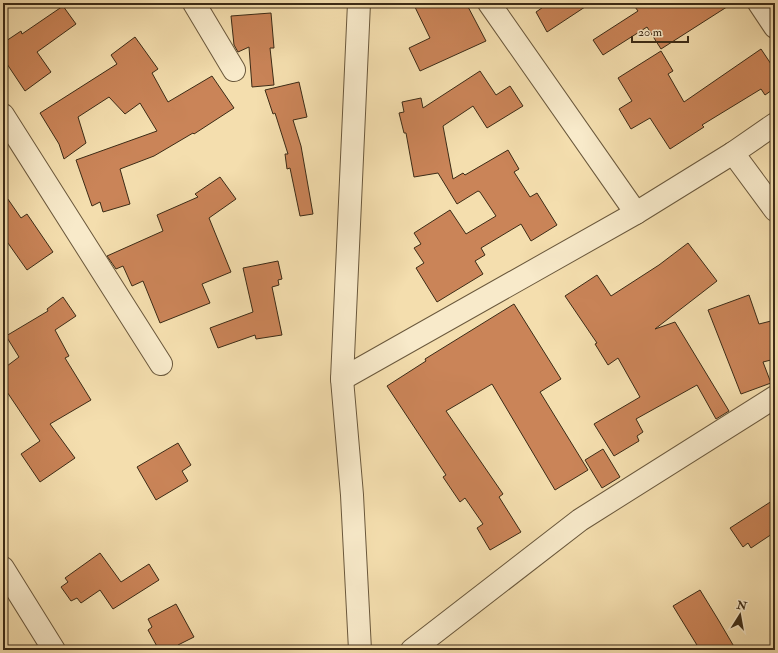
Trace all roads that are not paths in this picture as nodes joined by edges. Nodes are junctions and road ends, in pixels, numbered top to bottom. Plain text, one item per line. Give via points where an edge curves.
1 (194, 3) edge
2 (359, 3) edge
3 (489, 3) edge
4 (759, 3) edge
5 (775, 27) edge
6 (234, 70) dead end
7 (3, 115) edge
8 (775, 124) edge
9 (733, 153) junction
10 (775, 210) edge
11 (636, 213) junction
12 (161, 364) dead end
13 (342, 379) junction
14 (775, 396) edge
15 (3, 568) edge
16 (54, 650) edge
17 (360, 650) edge
18 (412, 650) edge

1 - 6 street
2 - 13 street
3 - 11 street
4 - 5 street
7 - 12 street
8 - 9 street
9 - 10 street
9 - 11 street
11 - 13 street
13 - 17 street via 352,495
14 - 18 street via 580,520
15 - 16 street

